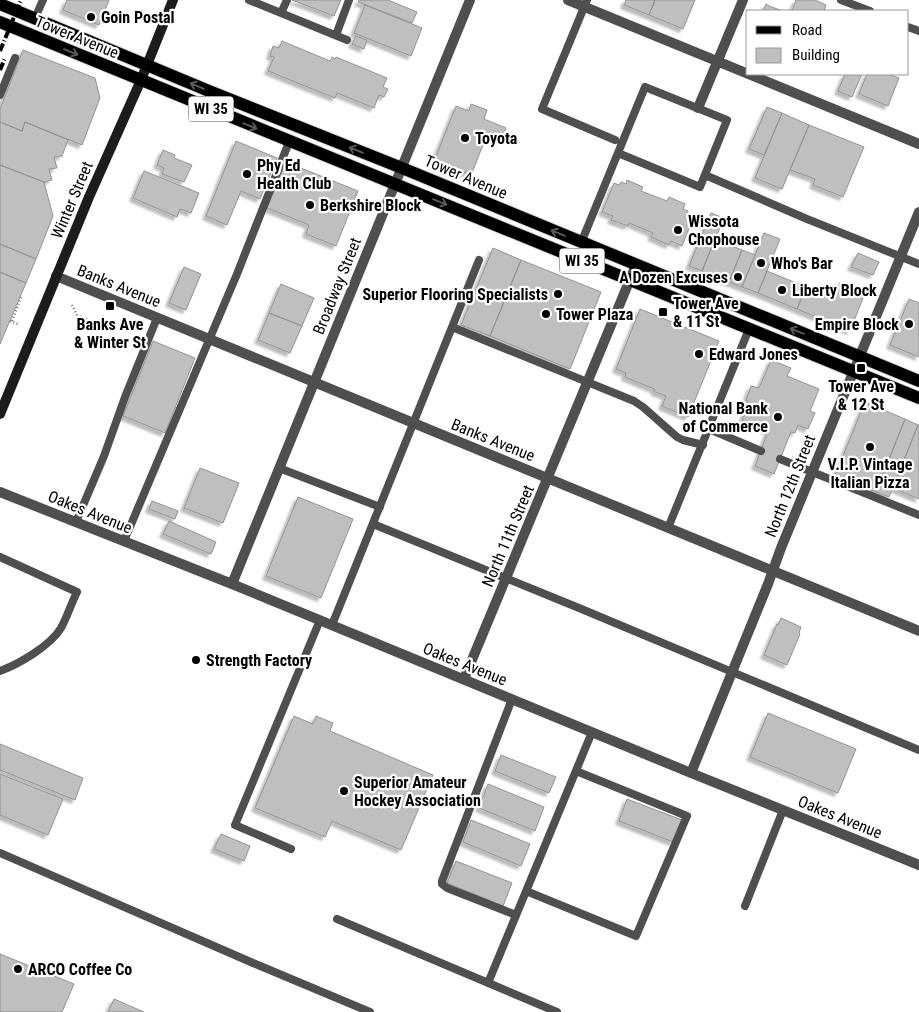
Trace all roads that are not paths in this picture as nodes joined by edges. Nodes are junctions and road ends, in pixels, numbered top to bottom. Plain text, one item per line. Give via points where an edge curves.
1 (43, 0) edge
2 (174, 0) edge
3 (249, 0) edge
4 (287, 0) edge
5 (349, 0) edge
6 (470, 0) edge
7 (568, 0) edge
8 (743, 0) edge
9 (841, 0) edge
10 (586, 3) edge
11 (0, 4) edge
12 (867, 10) edge
13 (281, 13) junction
14 (35, 18) junction
15 (0, 22) edge
16 (336, 35) junction
17 (347, 40) dead end
18 (15, 58) dead end
19 (718, 61) junction
20 (147, 65) junction
21 (746, 73) edge
22 (752, 75) edge
23 (141, 80) junction
24 (0, 95) edge
25 (698, 108) junction
26 (615, 140) dead end
27 (289, 142) junction
28 (919, 144) edge
29 (618, 153) junction
30 (402, 168) junction
31 (705, 175) junction
32 (395, 184) junction
33 (919, 212) edge
34 (581, 243) junction
35 (901, 256) junction
36 (479, 260) dead end
37 (919, 264) edge
38 (636, 265) junction
39 (56, 276) junction
40 (630, 280) junction
41 (157, 318) junction
42 (452, 327) junction
43 (749, 329) junction
44 (210, 340) junction
45 (859, 356) junction
46 (853, 371) junction
47 (919, 381) edge
48 (314, 382) junction
49 (588, 382) junction
50 (919, 398) edge
51 (0, 414) edge
52 (414, 423) junction
53 (709, 429) junction
54 (703, 445) junction
55 (760, 451) dead end
56 (780, 459) dead end
57 (279, 468) junction
58 (812, 472) junction
59 (548, 479) junction
60 (0, 492) edge
61 (380, 507) junction
62 (919, 515) edge
63 (76, 522) junction
64 (373, 524) junction
65 (668, 528) junction
66 (124, 542) junction
67 (0, 557) edge
68 (773, 571) junction
69 (506, 578) junction
70 (232, 584) junction
71 (320, 620) junction
72 (332, 625) junction
73 (919, 631) edge
74 (0, 671) edge
75 (732, 671) junction
76 (464, 679) junction
77 (512, 699) junction
78 (592, 732) junction
79 (919, 750) edge
80 (576, 771) junction
81 (690, 773) junction
82 (783, 810) junction
83 (291, 849) dead end
84 (0, 853) edge
85 (919, 865) edge
86 (526, 891) junction
87 (745, 906) dead end
88 (516, 915) junction
89 (337, 919) dead end
90 (488, 983) junction
91 (370, 1012) edge
92 (557, 1012) edge

1 - 14 lane
2 - 20 street, Winter Street
3 - 13 lane
4 - 13 lane
5 - 16 lane
6 - 30 street, Broadway Street
7 - 10 street
8 - 19 street
9 - 12 lane
10 - 19 street
10 - 26 lane via 542,109
11 - 14 main road, Tower Avenue / WI 35
13 - 16 lane
14 - 20 main road, Tower Avenue / WI 35
15 -> 23 main road, Tower Avenue / WI 35
16 - 17 lane
18 - 24 lane
19 - 21 street
19 - 25 street
20 - 23 street, Winter Street
30 -> 20 main road, Tower Avenue / WI 35
22 - 28 street
23 -> 27 main road, Tower Avenue / WI 35
23 - 39 street, Winter Street
25 - 29 lane via 645,86
25 - 31 lane via 727,120
27 - 32 main road, Tower Avenue / WI 35
27 - 44 lane
29 - 31 lane via 700,187
29 - 34 lane
30 - 32 street, Broadway Street
34 -> 30 main road, Tower Avenue / WI 35
31 - 35 lane
32 -> 40 main road, Tower Avenue / WI 35
32 - 48 street, Broadway Street
33 - 35 street, North 12th Street
34 - 38 main road, Tower Avenue / WI 35
35 - 37 lane
35 - 45 street, North 12th Street
36 - 42 lane
38 - 40 street, North 11th Street
45 -> 38 main road, Tower Avenue / WI 35
39 - 41 street, Banks Avenue
39 - 51 street, Winter Street
40 - 43 main road, Tower Avenue / WI 35
40 - 49 street, North 11th Street
41 - 44 street, Banks Avenue
41 - 63 lane
42 - 49 lane
42 - 52 lane
43 - 46 main road, Tower Avenue / WI 35
43 - 53 lane
44 - 48 street, Banks Avenue
44 - 66 lane
45 - 46 street, North 12th Street
45 - 47 main road, Tower Avenue / WI 35
46 - 50 main road, Tower Avenue / WI 35
46 - 58 street, North 12th Street
48 - 52 street, Banks Avenue
48 - 57 street, Broadway Street
49 - 54 lane via 643,407 680,438
49 - 59 street, North 11th Street
52 - 59 street, Banks Avenue
52 - 61 lane
53 - 54 lane
53 - 55 lane
54 - 65 lane
56 - 58 lane
57 - 61 lane
57 - 70 street, Broadway Street
58 - 62 lane
58 - 68 street, North 12th Street
59 - 65 street, Banks Avenue
59 - 69 street, North 11th Street
60 - 63 street, Oakes Avenue
61 - 64 lane
63 - 66 street, Oakes Avenue
64 - 69 lane
64 - 72 lane
65 - 68 street, Banks Avenue
66 - 70 street, Oakes Avenue
67 - 74 lane via 76,592 60,629 50,640
68 - 73 street, Banks Avenue
68 - 75 street, North 12th Street
69 - 75 lane
69 - 76 street, North 11th Street
70 - 71 street, Oakes Avenue
71 - 72 street, Oakes Avenue
71 - 83 lane via 235,825
72 - 76 street, Oakes Avenue
75 - 79 lane
75 - 81 street, North 12th Street
76 - 77 street, Oakes Avenue
77 - 78 street, Oakes Avenue
77 - 88 lane via 442,884
78 - 80 lane
78 - 81 street, Oakes Avenue
80 - 86 lane
80 - 86 lane via 686,816 676,842 636,936
81 - 82 street, Oakes Avenue
82 - 85 street, Oakes Avenue
82 - 87 lane
84 - 91 lane
86 - 88 lane
88 - 90 lane
89 - 90 lane
90 - 92 lane

